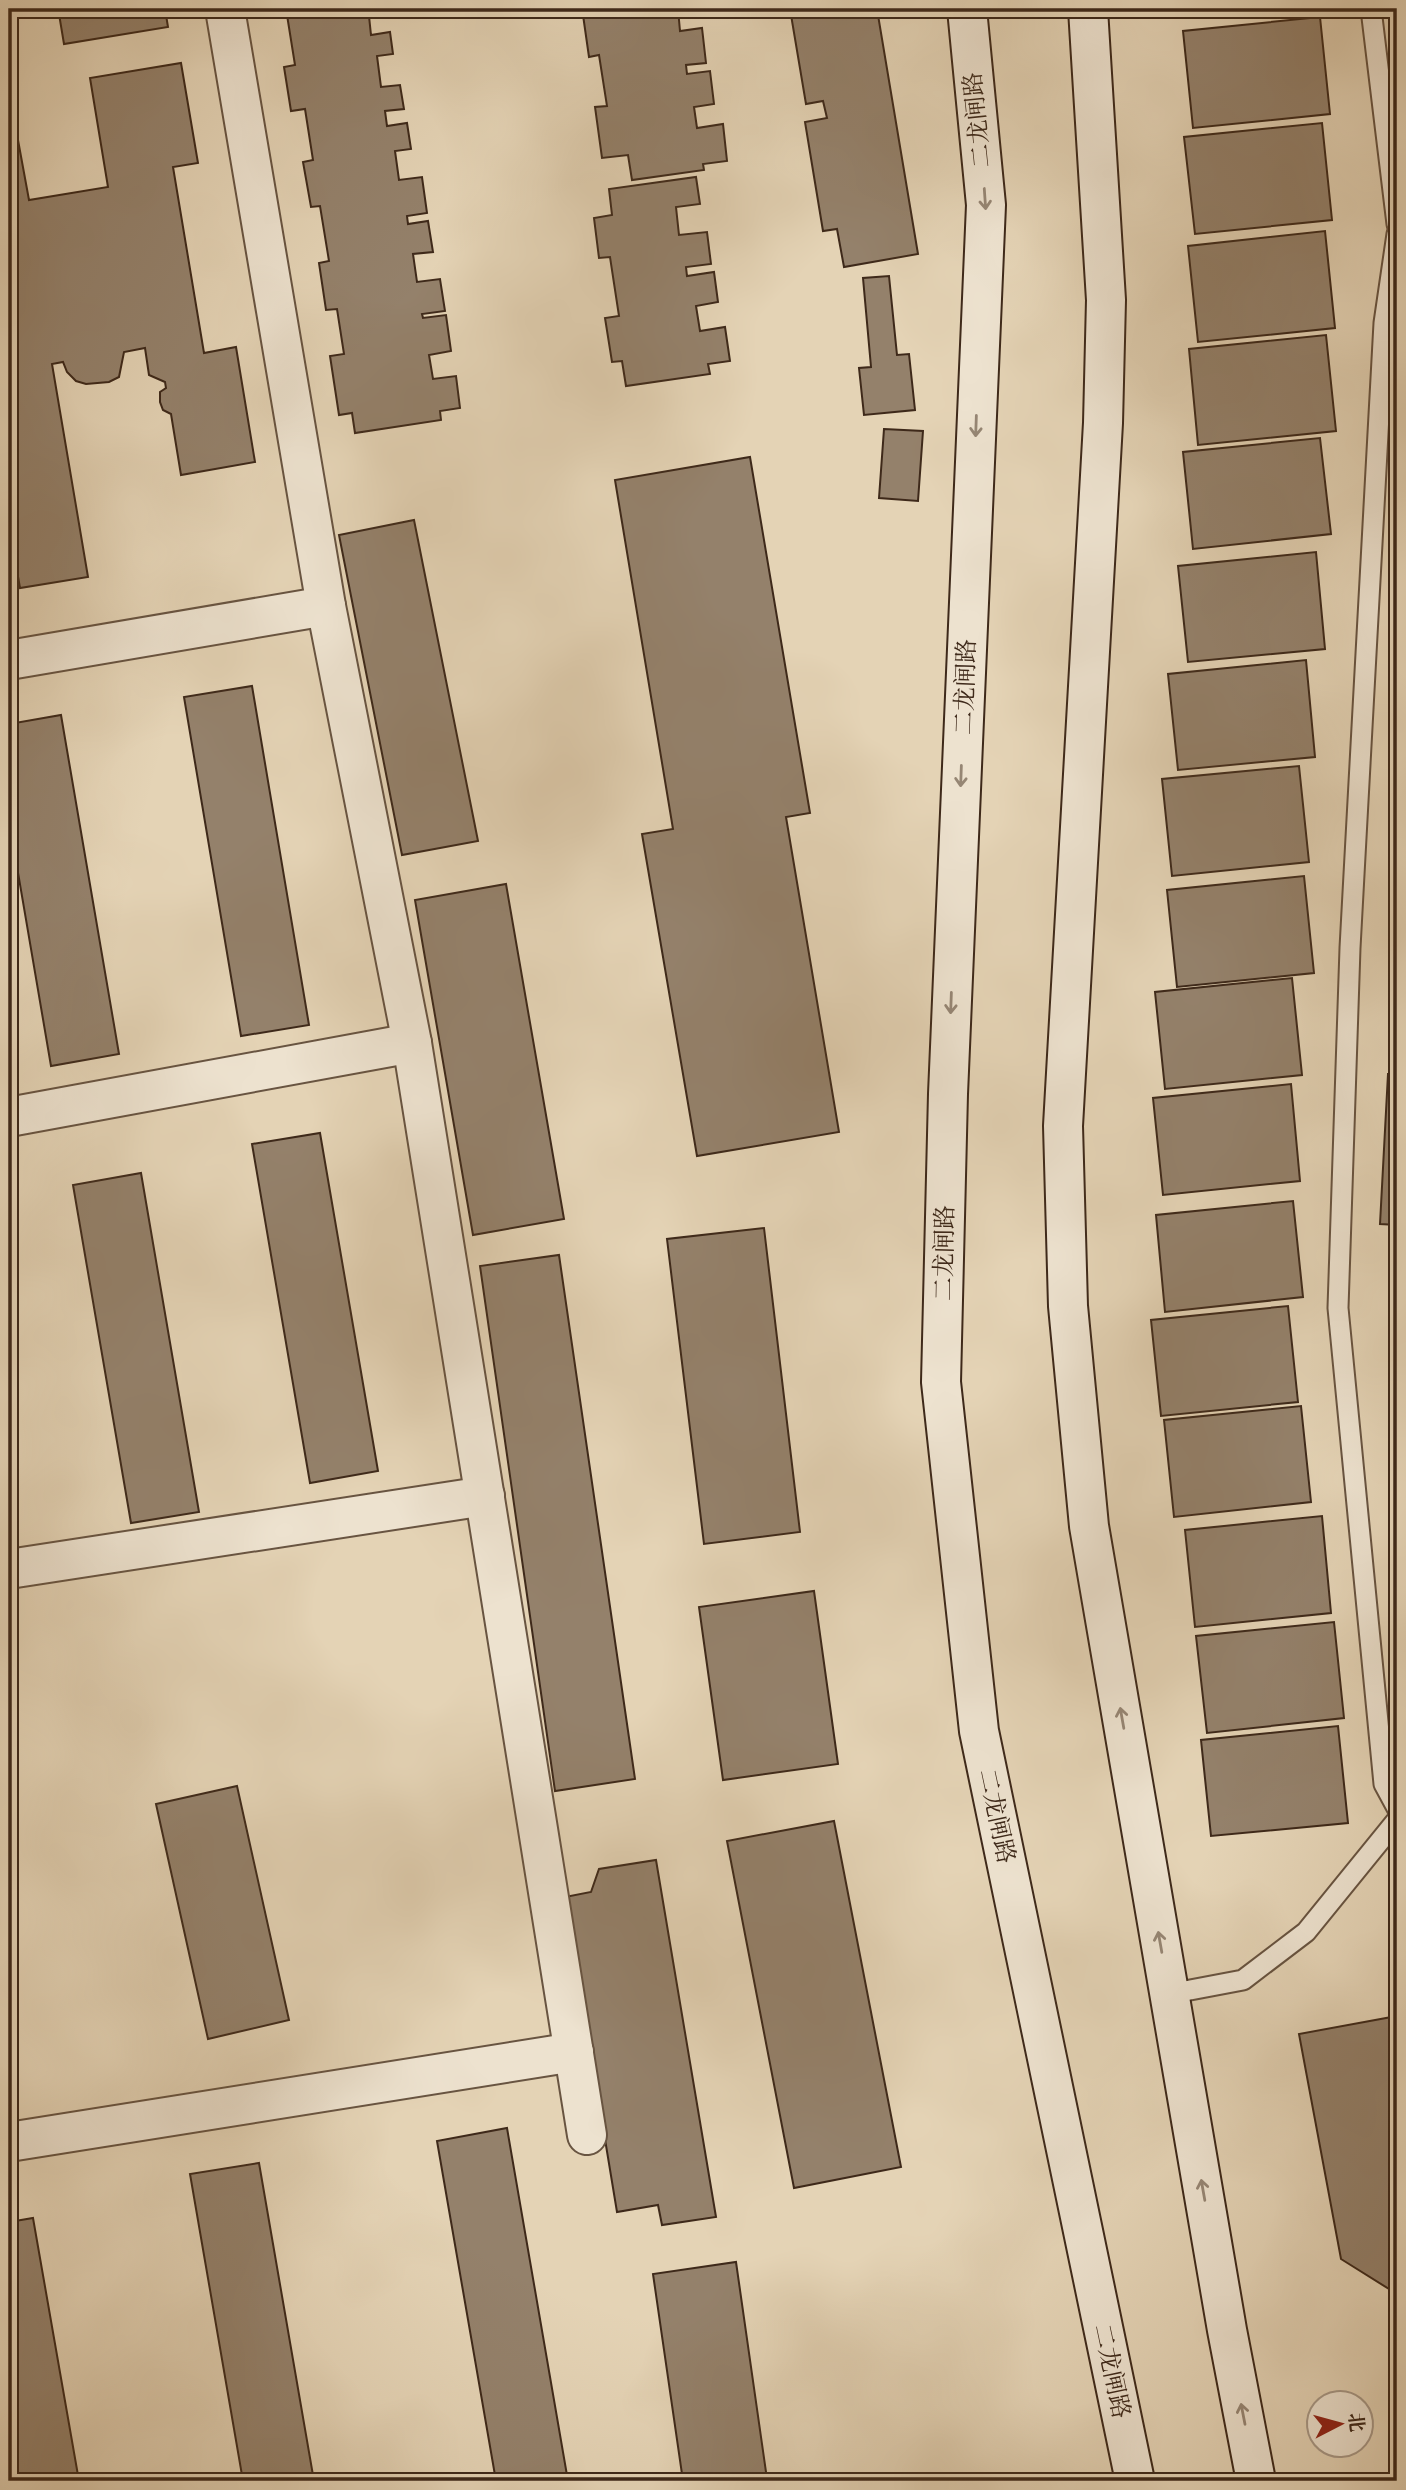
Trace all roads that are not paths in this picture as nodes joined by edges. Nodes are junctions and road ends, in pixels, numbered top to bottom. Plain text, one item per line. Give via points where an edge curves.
1 (225, 9) edge
2 (967, 9) edge
3 (1088, 9) edge
4 (1371, 9) edge
5 (1397, 224) edge
6 (1397, 234) edge
7 (326, 606) junction
8 (9, 660) edge
9 (412, 1043) junction
10 (9, 1116) edge
11 (485, 1496) junction
12 (9, 1569) edge
13 (1397, 1808) edge
14 (1397, 1820) edge
15 (1169, 1994) junction
16 (574, 2052) junction
17 (587, 2135) dead end
18 (9, 2143) edge
19 (1135, 2481) edge
20 (1256, 2481) edge

1 - 7 main road
2 -> 19 main road, 二龙闸路 via 986,205 948,1080 941,1382 979,1731
15 -> 3 main road via 1089,1526 1068,1306 1063,1126 1102,451 1106,300
4 - 5 lane
6 - 13 lane via 1384,323 1350,948 1338,1308 1384,1784
7 - 8 main road
7 - 9 main road
9 - 10 main road
9 - 11 main road
11 - 12 main road
11 - 16 main road
14 - 15 lane via 1306,1932 1243,1980
20 -> 15 main road
16 - 17 main road
16 - 18 main road

